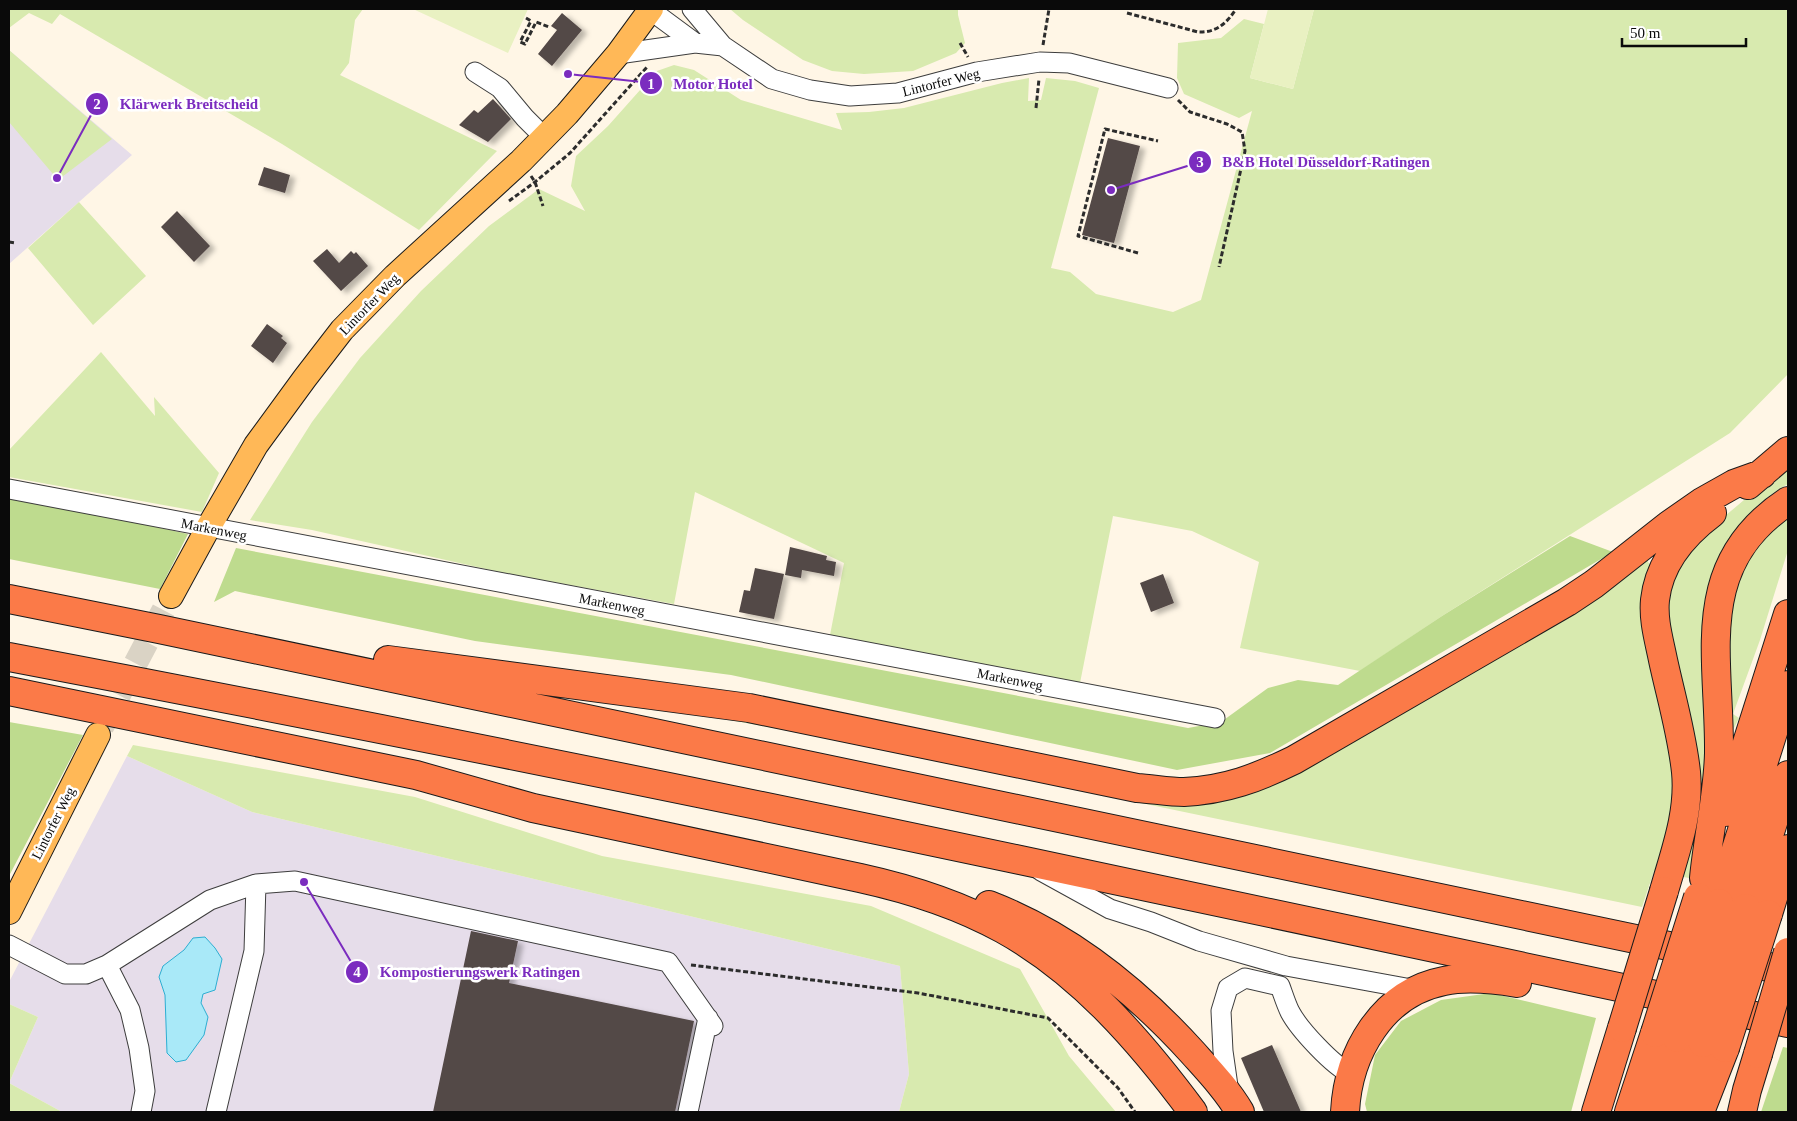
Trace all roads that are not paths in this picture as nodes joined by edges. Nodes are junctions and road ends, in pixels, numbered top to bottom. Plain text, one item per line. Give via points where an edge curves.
1 (650, 9) edge
2 (692, 9) edge
3 (695, 43) junction
4 (722, 46) junction
5 (618, 54) junction
6 (475, 72) dead end
7 (1168, 88) road end
8 (544, 137) junction
9 (1788, 450) edge
10 (1762, 474) junction
11 (9, 489) edge
12 (1788, 501) edge
13 (208, 528) junction
14 (171, 596) tunnel mouth
15 (9, 599) edge
16 (1788, 614) edge
17 (159, 628) junction
18 (9, 657) edge
19 (1788, 685) edge
20 (9, 691) edge
21 (1215, 718) dead end
22 (98, 735) tunnel mouth
23 (1788, 775) edge
24 (1788, 848) edge
25 (1022, 860) junction
26 (884, 883) junction
27 (256, 884) junction
28 (1707, 893) junction
29 (1757, 911) junction
30 (9, 912) edge
31 (9, 945) edge
32 (1788, 952) edge
33 (107, 965) junction
34 (1286, 966) junction
35 (1788, 971) edge
36 (1580, 980) junction
37 (1280, 986) junction
38 (1417, 990) junction
39 (1788, 1023) edge
40 (1666, 1035) junction
41 (1714, 1046) junction
42 (1351, 1074) junction
43 (1234, 1103) edge
44 (141, 1112) edge
45 (216, 1112) edge
46 (688, 1112) edge
47 (1193, 1112) edge
48 (1345, 1112) edge
49 (1596, 1112) edge
50 (1629, 1112) edge
51 (1652, 1112) edge
52 (1681, 1112) edge
53 (1700, 1112) edge
54 (1710, 1112) edge
55 (1742, 1112) edge

1 - 3 street, Lintorfer Weg
1 - 5 main road, Lintorfer Weg
2 - 4 street, Lintorfer Weg
3 - 4 street, Lintorfer Weg
3 - 5 street, Lintorfer Weg
4 - 7 street, Lintorfer Weg via 772,79 810,90 850,96 898,93 978,72 1040,62 1069,63
5 - 8 main road, Lintorfer Weg
6 - 8 street via 500,88
8 - 13 main road, Lintorfer Weg via 342,330 256,445
9 - 10 highway
10 - 17 highway via 1734,484 1702,502 1575,597 1294,760 1260,777 1225,787 1183,792 1137,788 749,708
10 - 49 highway, bridge via 1687,534 1670,558 1658,585 1655,600 1657,630 1684,756 1686,800 1681,832 1664,891
11 - 13 street, Markenweg
12 - 28 highway via 1766,517 1743,543 1720,596 1715,639 1719,753
13 - 14 main road, Lintorfer Weg
13 - 21 street, Markenweg
15 - 17 highway
16 - 28 highway
17 - 35 highway
18 - 25 highway via 344,721
19 - 28 highway
20 - 26 highway via 416,775 534,808
22 - 30 main road, Lintorfer Weg
23 - 29 highway
24 - 29 highway
25 - 34 street via 1110,909 1199,941
25 - 36 highway
26 - 43 highway via 945,889 998,908 1058,938 1106,970 1144,1002
26 - 47 highway via 978,916 1050,961 1121,1024
27 - 33 street via 210,900
27 - 45 street via 254,951
27 - 46 street via 295,881 668,962 711,1022
28 - 40 highway, bridge
29 - 41 highway, bridge
31 - 33 street via 65,974 86,974
32 - 55 highway, bridge
33 - 44 street via 130,1010 139,1048 145,1090
34 - 37 street
34 - 38 street
36 - 38 highway via 1534,984 1485,978 1455,979
36 - 39 highway
37 - 42 street via 1290,1012 1302,1029 1332,1062
37 - 43 street via 1245,978 1228,988 1221,1011 1223,1051
38 - 42 highway via 1373,1027 1359,1050
40 - 50 highway
40 - 51 highway
41 - 52 highway
41 - 53 highway
41 - 54 highway
42 - 48 highway

